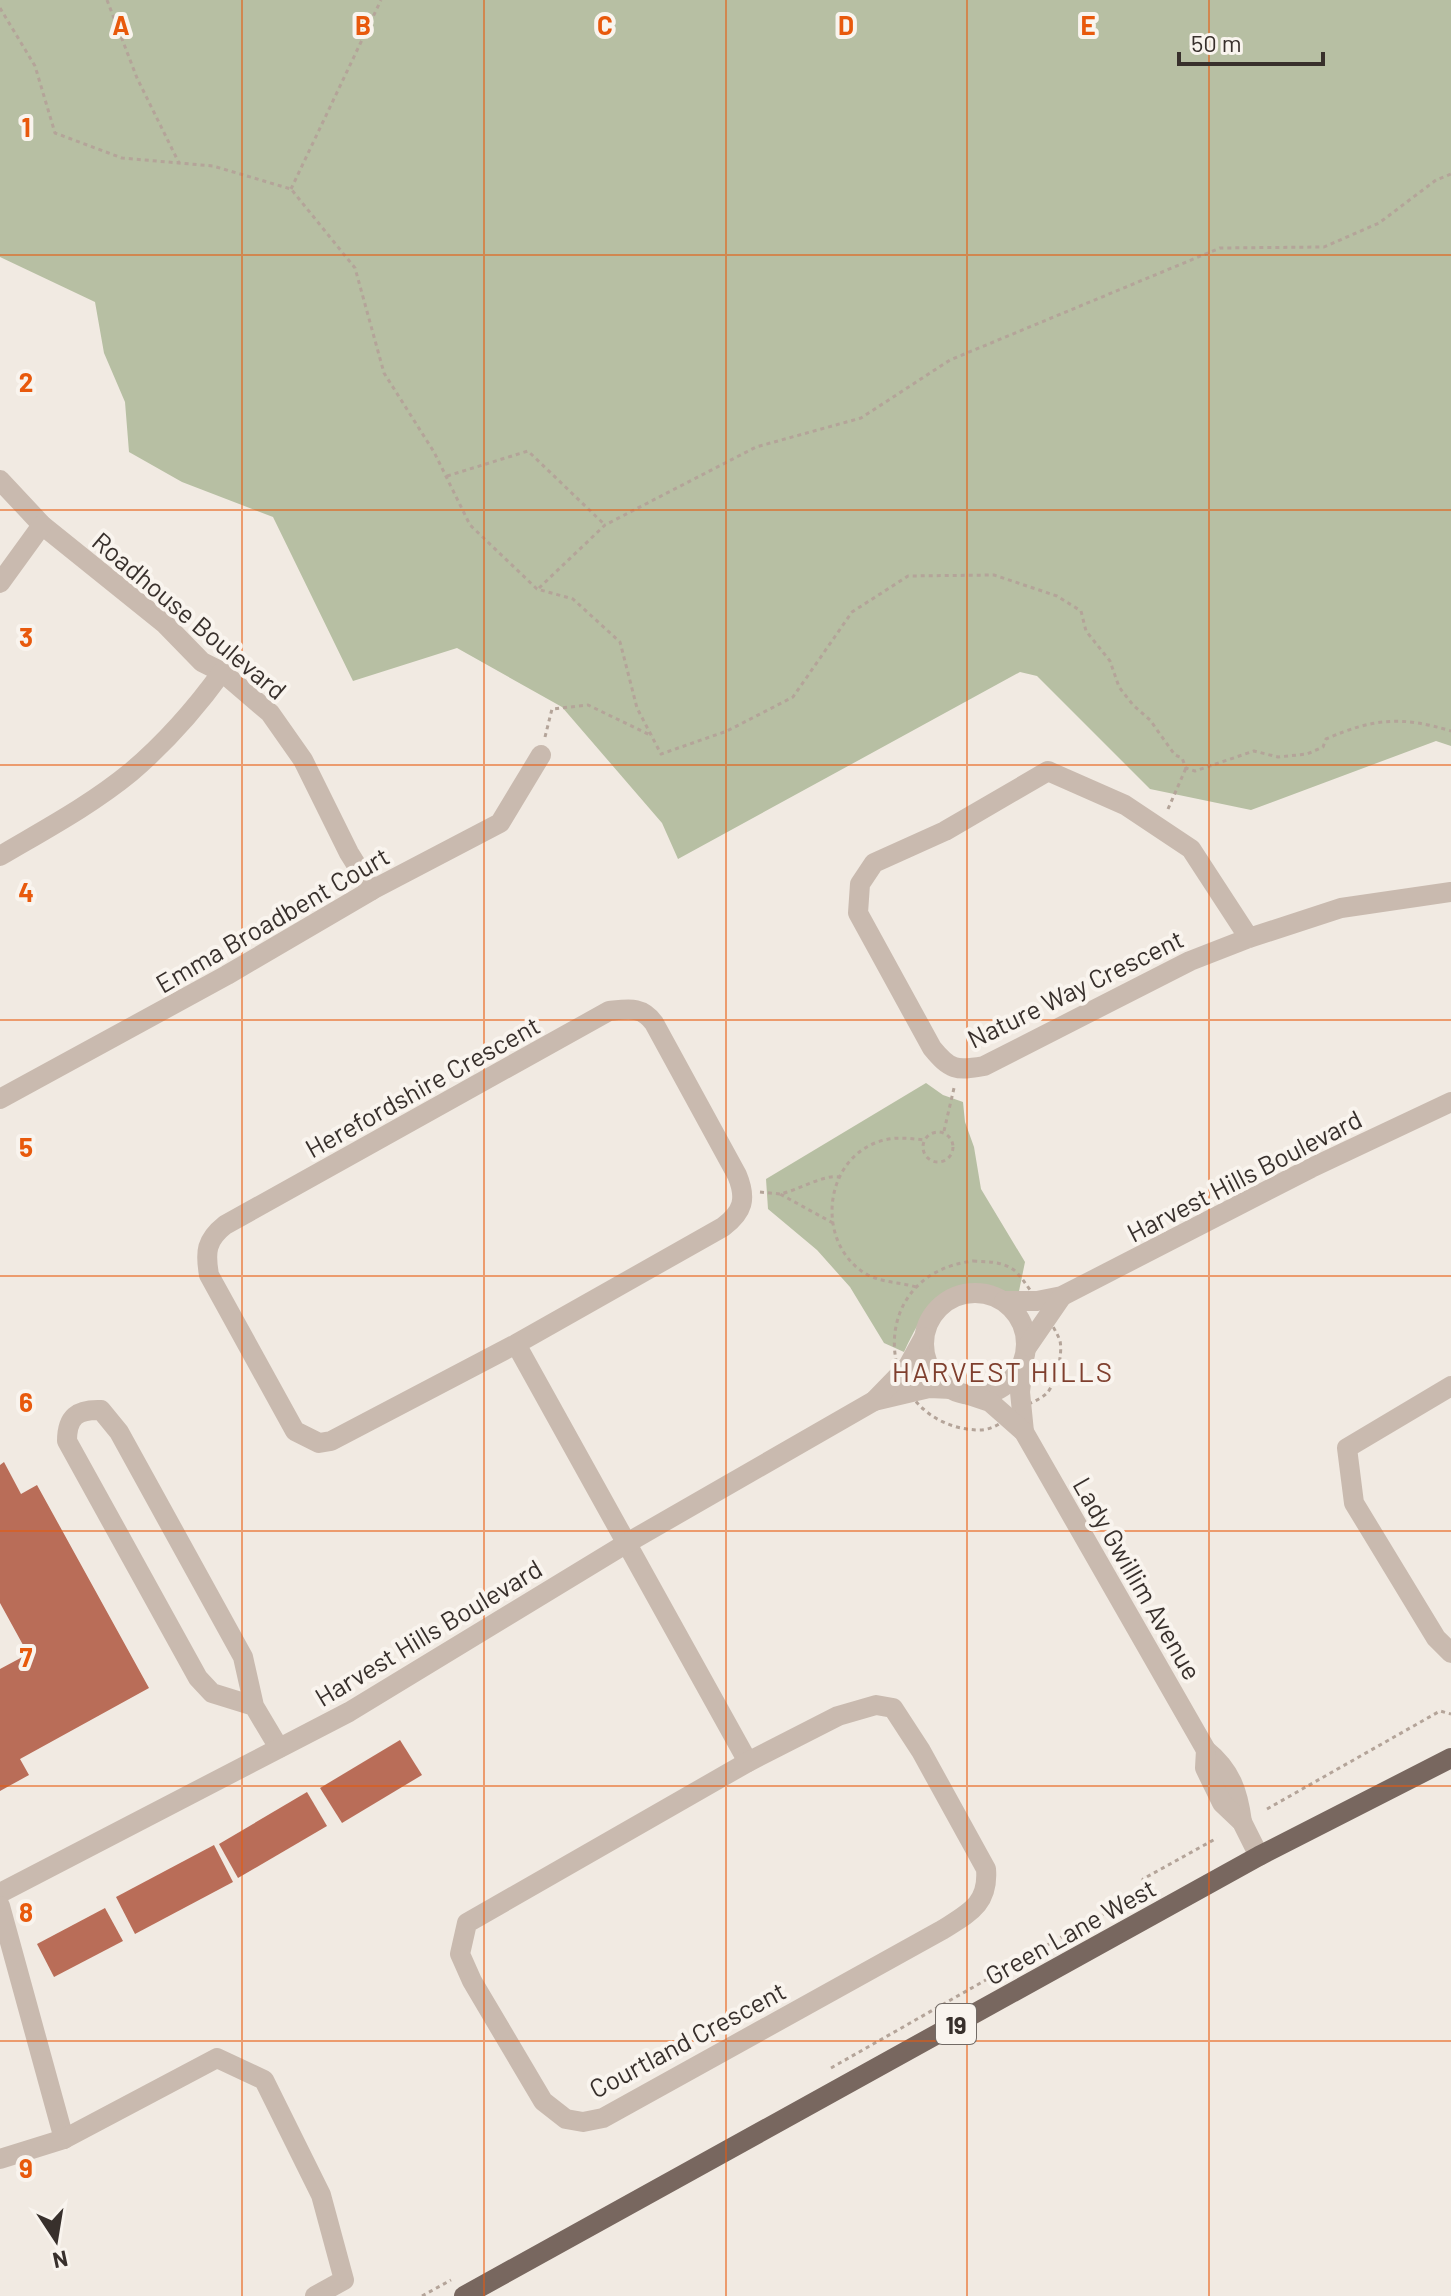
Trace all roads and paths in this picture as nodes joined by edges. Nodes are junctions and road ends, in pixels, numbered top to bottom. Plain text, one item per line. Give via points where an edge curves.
1 (107, 0) edge
2 (381, 0) edge
3 (0, 8) edge
4 (179, 163) junction
5 (1451, 174) edge
6 (291, 189) junction
7 (446, 477) junction
8 (0, 480) edge
9 (42, 525) junction
10 (605, 525) junction
11 (0, 583) edge
12 (537, 589) junction
13 (222, 672) junction
14 (1451, 731) edge
15 (652, 736) junction
16 (541, 755) joint
17 (1186, 768) junction
18 (1160, 828) junction
19 (0, 856) edge
20 (372, 890) junction
21 (1451, 892) edge
22 (1249, 938) junction
23 (958, 1069) junction
24 (0, 1099) edge
25 (1451, 1102) edge
26 (944, 1133) junction
27 (924, 1140) junction
28 (840, 1177) junction
29 (833, 1223) junction
30 (916, 1287) junction
31 (1004, 1301) junction
32 (1041, 1309) junction
33 (924, 1337) junction
34 (516, 1344) junction
35 (1025, 1356) junction
36 (905, 1384) junction
37 (1451, 1386) edge
38 (960, 1392) junction
39 (1015, 1412) junction
40 (627, 1543) junction
41 (1451, 1653) edge
42 (254, 1706) junction
43 (1451, 1714) edge
44 (279, 1748) junction
45 (1451, 1758) edge
46 (748, 1762) junction
47 (1267, 1809) dead end
48 (1217, 1838) dead end
49 (1259, 1856) junction
50 (0, 1893) edge
51 (0, 1906) edge
52 (828, 2070) dead end
53 (64, 2139) junction
54 (0, 2159) edge
55 (462, 2274) dead end
56 (315, 2296) edge
57 (422, 2296) edge
58 (464, 2296) edge

1 - 4 path via 137,78
2 - 6 path
3 - 4 path via 35,66 55,133 122,158
4 - 6 path via 213,166
5 - 10 path via 1379,223 1324,247 1220,248 1130,283 950,360 861,418 756,447
6 - 7 path via 355,268 384,373
7 - 10 path via 528,451
7 - 12 path via 470,525
8 - 9 street, Roadhouse Boulevard
9 - 11 street
9 - 13 street, Roadhouse Boulevard via 165,624 202,662
10 - 12 path
12 - 15 path via 573,599 620,642 637,708
13 - 19 street via 130,773
13 - 20 street, Roadhouse Boulevard via 270,713 303,760
14 - 17 path via 1391,720 1344,731 1307,754 1278,757 1254,751 1195,771
15 - 16 path via 588,705 552,709
15 - 17 path via 661,754 727,731 793,697 852,612 908,576 994,575 1057,596 1081,611 1086,631 1110,661 1119,687
16 - 20 street, Emma Broadbent Court via 500,823
17 - 18 path
18 - 22 street, Nature Way Crescent via 1191,849
18 - 23 street, Nature Way Crescent via 1125,805 1048,771 945,831 874,863 860,884 858,913 932,1048
20 - 24 street, Emma Broadbent Court
21 - 22 street, Nature Way Crescent via 1341,908
22 - 23 street, Nature Way Crescent via 1190,961 984,1066
23 - 26 path
25 - 32 street, Harvest Hills Boulevard via 1311,1168
26 - 27 path
26 - 27 path via 953,1146 944,1161 928,1159
27 - 28 path via 898,1137 873,1144 852,1159
28 - 29 path via 831,1209
28 - 29 path via 830,1175 780,1194
29 - 30 path via 847,1257 866,1274
30 - 32 path via 951,1264 997,1262 1017,1271
30 - 36 path via 895,1325 894,1348
31 - 32 street, Harvest Hills Boulevard
31 - 33 street via 988,1294 956,1296 930,1320
31 - 35 street via 1025,1330
32 - 35 street
32 - 39 path via 1060,1342 1052,1385
33 - 36 street
33 - 38 street via 928,1364 937,1379
34 - 34 street, Herefordshire Crescent via 723,1227 742,1206 744,1191 737,1175 654,1023 638,1009 609,1011 225,1225 212,1235 206,1252 209,1275 295,1431 319,1443
34 - 40 street
35 - 38 street via 1003,1387 987,1394
35 - 39 street, Lady Gwillim Avenue
36 - 38 street, Harvest Hills Boulevard
36 - 39 path via 932,1418 958,1425 996,1427
36 - 40 street, Harvest Hills Boulevard
37 - 41 street via 1347,1448 1354,1503 1436,1638
38 - 39 street
39 - 49 street, Lady Gwillim Avenue via 1206,1750 1205,1768 1222,1803 1242,1822
40 - 44 street, Harvest Hills Boulevard via 349,1712
40 - 46 street
42 - 42 street via 243,1657 119,1432 101,1410 74,1416 67,1441 198,1678 212,1693
42 - 44 street
43 - 47 path via 1440,1711
44 - 50 street, Harvest Hills Boulevard
45 - 49 main road, Green Lane West / 19
46 - 46 street, Courtland Crescent via 467,1923 460,1954 472,1981 543,2101 566,2119 603,2118 942,1930 974,1911 982,1896 986,1869 893,1708 876,1705 838,1716
48 - 52 path via 1143,1879 1142,1894
49 - 58 main road, Green Lane West / 19
51 - 53 street
53 - 54 street
53 - 56 street via 217,2058 264,2080 321,2195 344,2280
55 - 57 path

